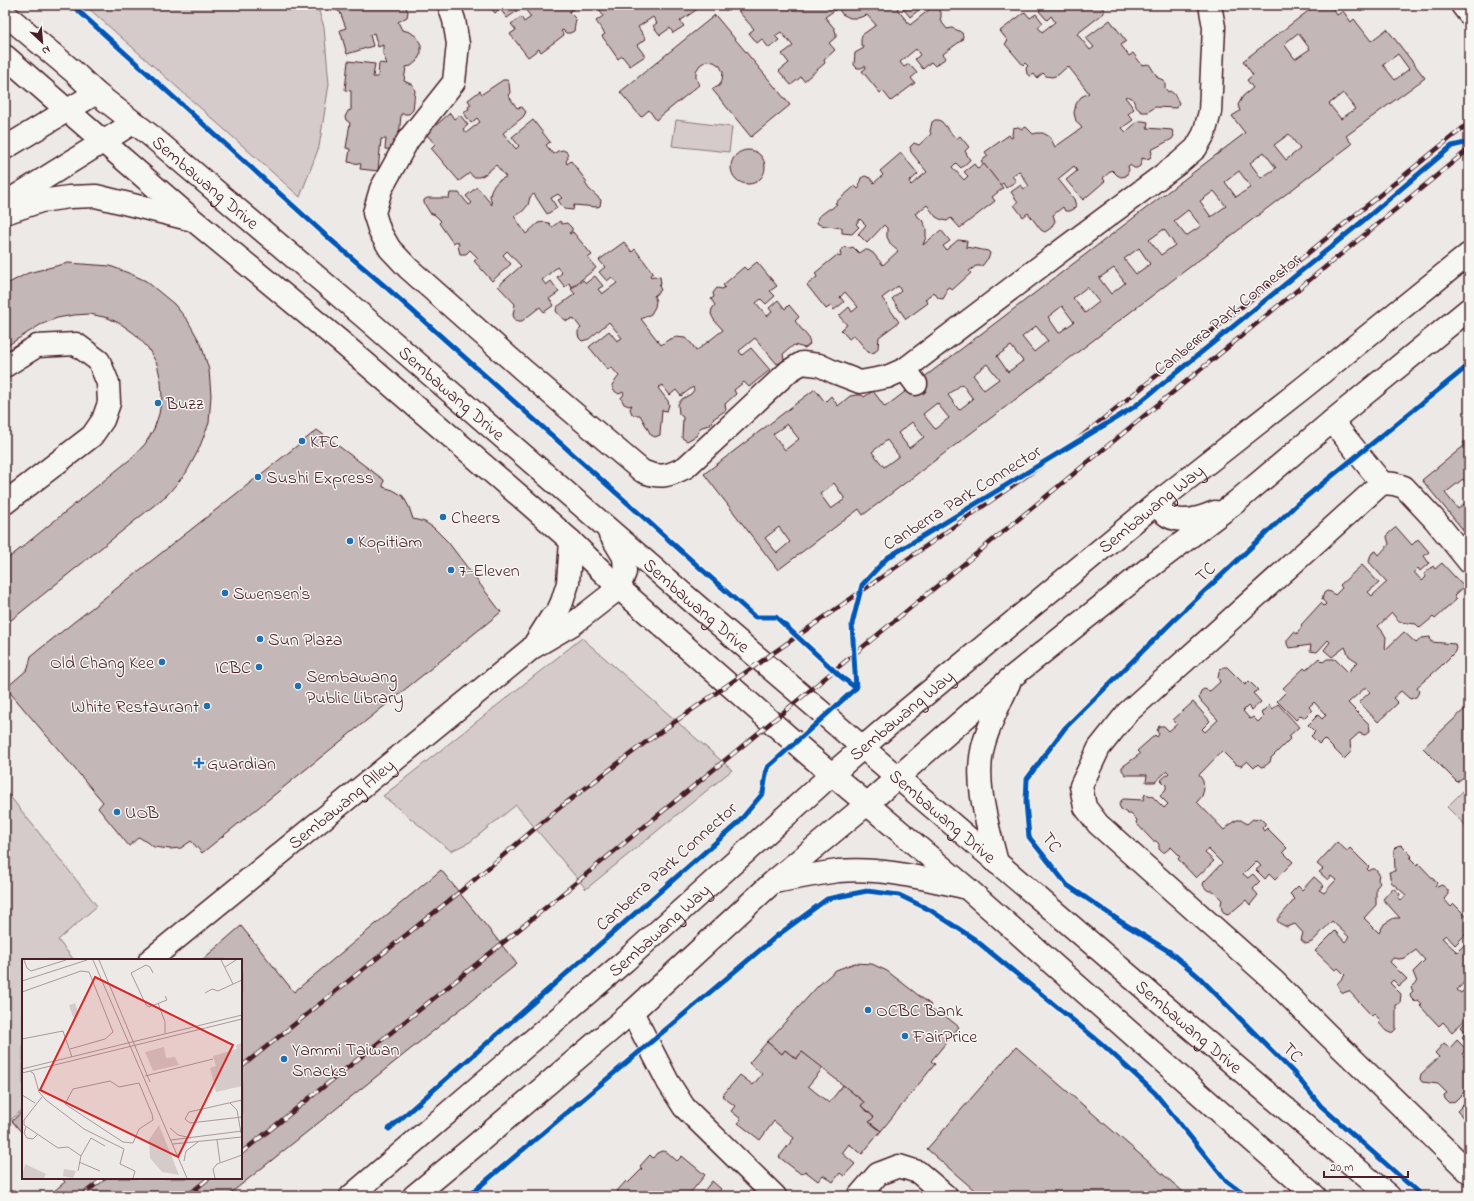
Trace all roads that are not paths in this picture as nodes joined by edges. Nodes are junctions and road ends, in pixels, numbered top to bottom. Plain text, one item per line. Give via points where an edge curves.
1 (449, 5) edge
2 (1210, 5) edge
3 (1462, 5) edge
4 (5, 14) edge
5 (1469, 14) edge
6 (5, 56) edge
7 (96, 93) junction
8 (66, 111) junction
9 (133, 123) junction
10 (103, 142) junction
11 (5, 148) edge
12 (5, 203) edge
13 (5, 213) edge
14 (192, 219) junction
15 (1469, 254) edge
16 (1469, 309) edge
17 (5, 366) edge
18 (1332, 421) junction
19 (1382, 483) junction
20 (1158, 502) junction
21 (1236, 502) junction
22 (5, 503) edge
23 (606, 526) junction
24 (571, 541) junction
25 (1469, 562) edge
26 (619, 588) junction
27 (532, 648) junction
28 (1012, 677) junction
29 (863, 748) junction
30 (831, 775) junction
31 (898, 777) junction
32 (867, 804) junction
33 (997, 863) junction
34 (774, 882) junction
35 (968, 889) junction
36 (151, 959) edge
37 (632, 1012) junction
38 (1469, 1172) edge
39 (351, 1196) edge
40 (414, 1196) edge
41 (775, 1196) edge
42 (859, 1196) edge
43 (946, 1196) edge
44 (1315, 1196) edge
45 (1389, 1196) edge

1 - 2 main road via 458,44 454,82 408,140 381,189 374,213 380,232 390,249 408,268 642,471 653,476 670,475 686,467 789,371 802,363 819,365 860,382 887,377 910,377 1062,250 1184,170 1204,134 1210,112 1214,27
3 - 5 main road
4 - 7 main road, Sembawang Drive
6 - 8 main road, Sembawang Drive
7 - 8 main road
7 - 9 main road, Sembawang Drive
8 - 10 main road, Sembawang Drive
8 - 11 main road
9 - 10 main road
9 - 23 main road, Sembawang Drive via 357,311
10 - 12 main road
10 - 14 main road, Sembawang Drive
13 - 14 main road via 42,201 96,196
14 - 24 main road, Sembawang Drive via 341,342
15 - 20 main road, Sembawang Way
16 - 18 main road
17 - 22 main road via 37,346 76,344 99,361 108,383 109,403 103,420 92,436
18 - 19 main road
18 - 21 main road
19 - 25 main road via 1404,487
19 - 38 main road via 1127,713 1099,748 1081,786 1085,807 1098,824 1274,981
20 - 21 main road via 1163,513 1188,520 1202,517
20 - 29 main road, Sembawang Way
21 - 28 main road
23 - 26 main road via 624,557 626,572
23 - 29 main road, Sembawang Drive
24 - 26 main road, Sembawang Drive
24 - 27 main road, Sembawang Alley via 568,583 562,602
26 - 27 main road, Sembawang Alley via 573,624
26 - 30 main road, Sembawang Drive
27 - 36 main road, Sembawang Alley
28 - 31 main road
28 - 33 main road via 984,744 980,774
29 - 30 main road, Sembawang Way
29 - 31 main road, Sembawang Drive
30 - 32 main road, Sembawang Drive
30 - 39 main road, Sembawang Way via 625,961
31 - 32 main road
31 - 33 main road, Sembawang Drive
32 - 34 main road
32 - 35 main road, Sembawang Drive
33 - 45 main road, Sembawang Drive
34 - 35 main road via 839,871 869,871 904,874
34 - 37 main road
35 - 44 main road, Sembawang Drive
37 - 40 main road
37 - 41 main road via 684,1108
42 - 43 main road via 878,1174 899,1166 918,1172

